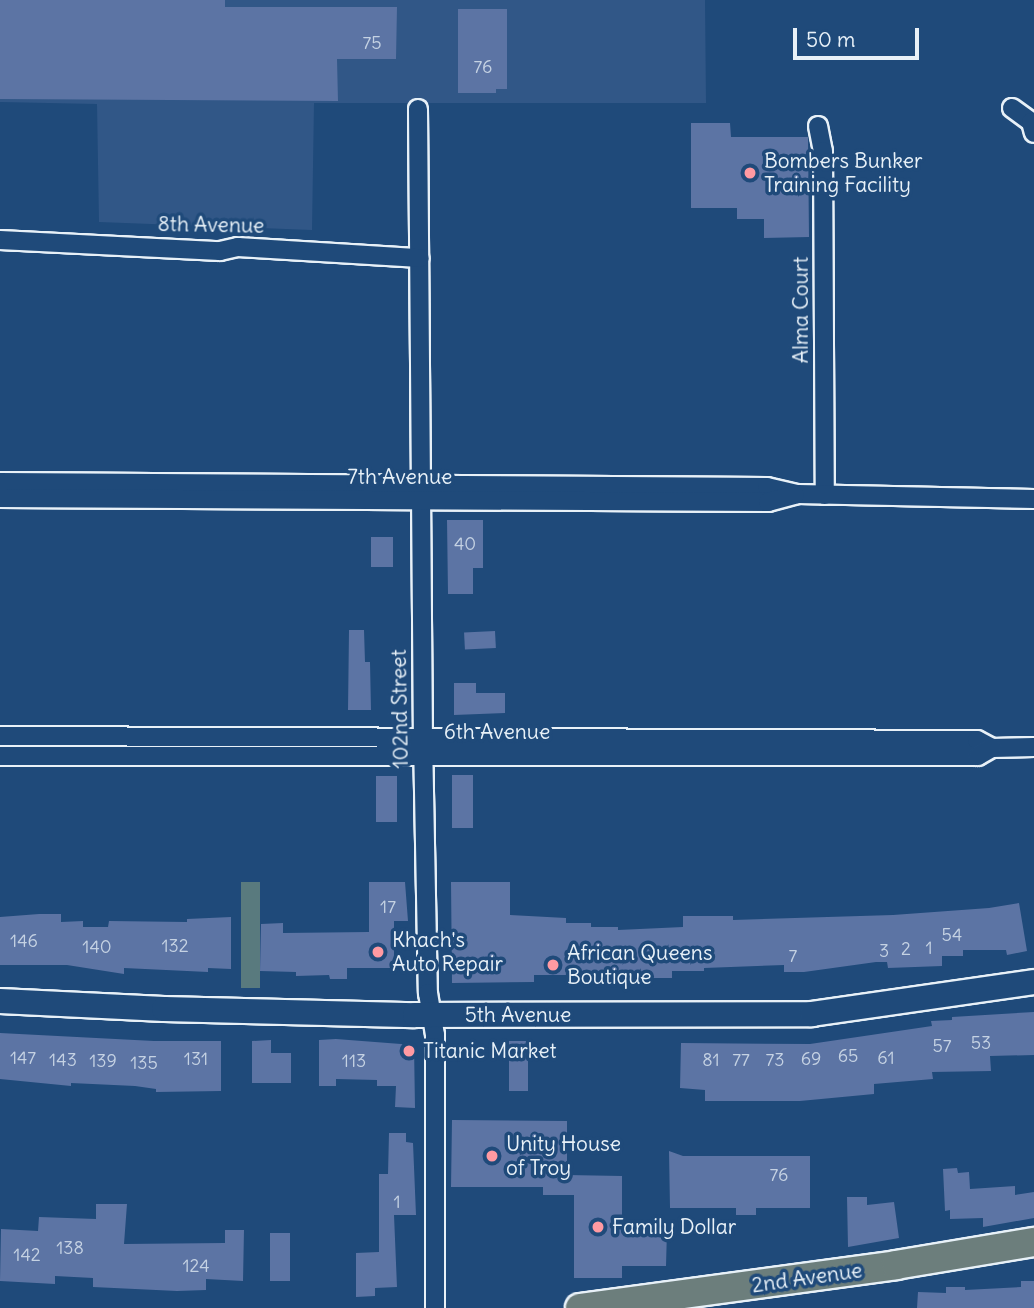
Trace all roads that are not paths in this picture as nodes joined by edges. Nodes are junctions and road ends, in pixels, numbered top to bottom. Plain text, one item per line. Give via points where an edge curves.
1 (1012, 108) dead end
2 (418, 109) dead end
3 (818, 126) dead end
4 (1034, 133) edge
5 (0, 240) edge
6 (420, 258) junction
7 (0, 482) edge
8 (421, 491) junction
9 (825, 495) junction
10 (0, 498) edge
11 (1034, 499) edge
12 (0, 736) edge
13 (423, 747) junction
14 (1034, 747) edge
15 (0, 755) edge
16 (1034, 982) edge
17 (0, 1001) edge
18 (431, 1015) junction
19 (1034, 1242) edge
20 (435, 1308) edge
21 (580, 1308) edge

1 - 4 street via 1031,122
2 - 6 street, 102nd Street
3 - 9 street, Alma Court via 823,151
5 - 6 street, 8th Avenue
6 - 8 street, 102nd Street
7 - 8 street, 7th Avenue
8 - 9 street, 7th Avenue via 768,502 798,494
8 - 10 street, 7th Avenue
8 - 13 street, 102nd Street
9 - 11 street, 7th Avenue
12 - 13 street, 6th Avenue
13 - 14 street, 6th Avenue via 977,740 992,748
13 - 15 street, 6th Avenue
13 - 18 street, 102nd Street
16 - 18 street, 5th Avenue via 812,1014
17 - 18 street, 5th Avenue
18 - 20 street, 102nd Street via 435,1035
19 - 21 main road, 2nd Avenue

